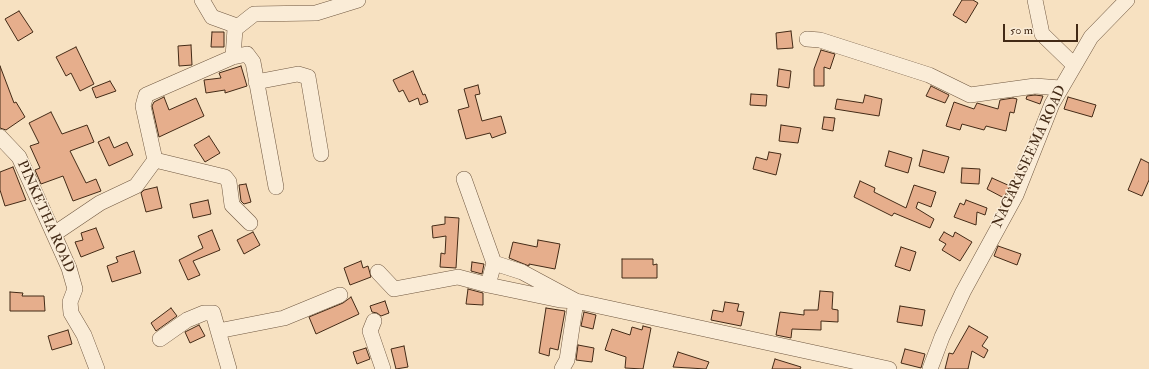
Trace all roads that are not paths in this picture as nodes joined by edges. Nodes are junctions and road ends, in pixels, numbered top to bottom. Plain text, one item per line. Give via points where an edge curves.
1 (202, 0) edge
2 (358, 0) edge
3 (1035, 0) edge
4 (1127, 0) edge
5 (236, 26) junction
6 (807, 39) dead end
7 (233, 57) junction
8 (1074, 65) junction
9 (256, 82) junction
10 (1060, 88) junction
11 (0, 137) edge
12 (321, 154) dead end
13 (155, 160) junction
14 (464, 179) dead end
15 (276, 187) dead end
16 (250, 222) dead end
17 (54, 234) junction
18 (494, 263) junction
19 (378, 272) dead end
20 (488, 285) junction
21 (340, 295) dead end
22 (576, 301) junction
23 (374, 321) dead end
24 (218, 331) junction
25 (160, 339) dead end
26 (97, 369) edge
27 (229, 369) edge
28 (382, 369) edge
29 (562, 369) edge
30 (889, 369) edge
31 (930, 369) edge

1 - 5 street via 212,17
2 - 5 street via 316,13 254,14
3 - 8 street via 1042,34
4 - 8 street, NAGARASEEMA ROAD via 1091,37
5 - 7 street
6 - 10 street via 820,40 929,75 970,95 1034,86
7 - 9 street via 247,54 253,62
7 - 13 street via 146,95 144,106
8 - 10 street, NAGARASEEMA ROAD
9 - 12 street via 298,74 308,77
9 - 15 street
10 - 31 street, NAGARASEEMA ROAD via 1016,195 963,292
11 - 17 street, PINKETHA ROAD via 19,158
13 - 16 street via 225,177 229,182 232,205
13 - 17 street via 136,186 100,203
14 - 18 street
17 - 26 street, PINKETHA ROAD via 75,289 70,302 71,313 84,335
18 - 20 street
18 - 22 street via 522,272
19 - 20 street via 394,289 458,277
20 - 22 street
21 - 24 street via 284,318
22 - 29 street via 567,360
22 - 30 street
23 - 28 street via 370,331
24 - 25 street via 213,313 204,313 187,320
24 - 27 street

